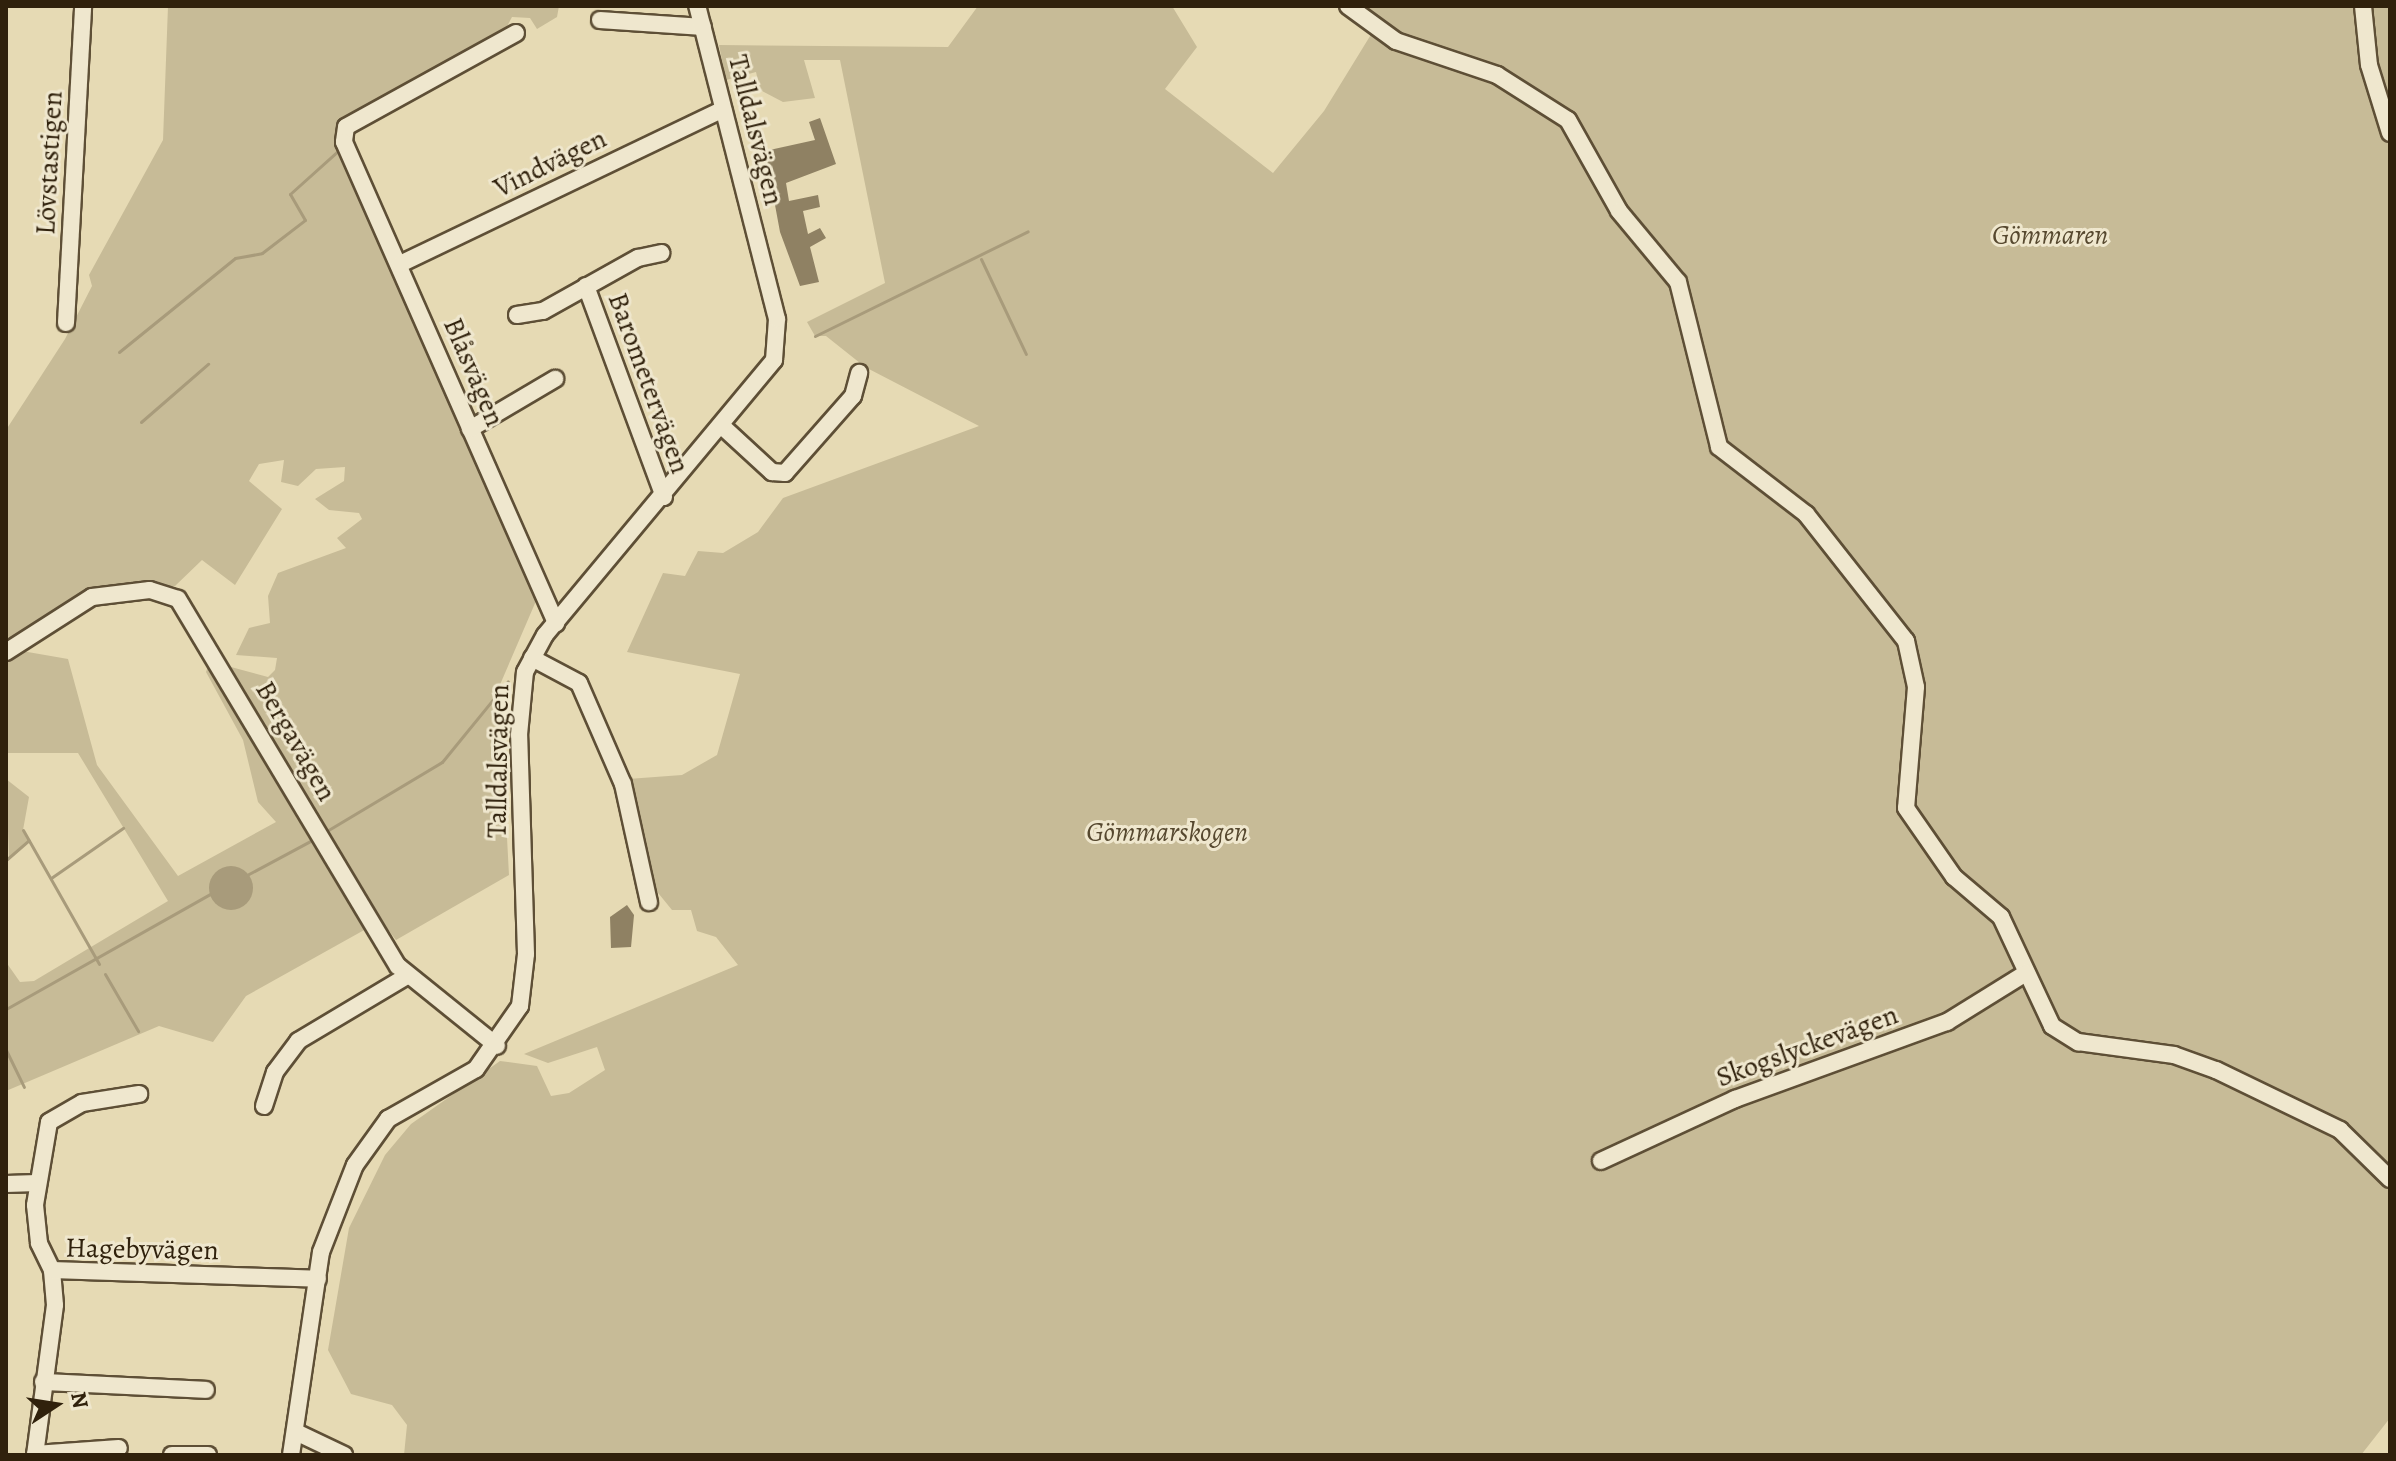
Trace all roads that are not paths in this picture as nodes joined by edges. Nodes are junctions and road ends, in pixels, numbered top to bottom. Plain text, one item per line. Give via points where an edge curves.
1 (83, 6) edge
2 (697, 6) edge
3 (1348, 6) edge
4 (2363, 6) edge
5 (600, 20) dead end
6 (703, 27) junction
7 (516, 33) dead end
8 (723, 109) junction
9 (2390, 133) edge
10 (661, 253) dead end
11 (400, 264) junction
12 (586, 286) junction
13 (517, 315) dead end
14 (66, 323) dead end
15 (859, 373) dead end
16 (555, 379) dead end
17 (723, 427) junction
18 (470, 429) junction
19 (664, 497) junction
20 (556, 623) junction
21 (6, 652) edge
22 (532, 658) junction
23 (649, 902) dead end
24 (2026, 973) junction
25 (407, 976) junction
26 (497, 1046) junction
27 (139, 1094) dead end
28 (264, 1106) dead end
29 (1601, 1161) dead end
30 (2390, 1179) edge
31 (37, 1183) junction
32 (6, 1184) edge
33 (52, 1270) junction
34 (318, 1279) junction
35 (43, 1382) junction
36 (206, 1390) dead end
37 (300, 1434) junction
38 (119, 1448) dead end
39 (35, 1454) edge
40 (172, 1455) edge
41 (208, 1455) edge
42 (291, 1455) edge
43 (344, 1455) edge

1 - 14 street, Lövstastigen
2 - 6 street, Talldalsvägen
3 - 24 street via 1396,41 1497,75 1568,120 1619,211 1678,282 1719,447 1806,514 1906,641 1916,687 1906,808 1954,877 2001,917
4 - 9 street via 2369,65
5 - 6 street
6 - 8 street, Talldalsvägen
7 - 11 street, Blåsvägen via 346,127 344,142
8 - 11 street, Vindvägen
8 - 17 street, Talldalsvägen via 778,333 769,369
10 - 12 street, Barometervägen
11 - 18 street, Blåsvägen
12 - 13 street, Barometervägen via 543,311
12 - 19 street, Barometervägen
15 - 17 street via 853,396 785,473 772,472
16 - 18 street
17 - 19 street, Talldalsvägen
18 - 20 street, Blåsvägen
19 - 20 street, Talldalsvägen
20 - 22 street, Talldalsvägen
21 - 25 street, Bergavägen via 92,597 150,590 178,599
22 - 23 street via 579,683 623,784
22 - 26 street, Talldalsvägen via 520,708 525,978
24 - 29 street, Skogslyckevägen via 1947,1022 1735,1099
24 - 30 street via 2048,1020 2065,1036 2216,1070 2340,1130
25 - 26 street, Bergavägen
25 - 28 street via 298,1041 275,1072
26 - 34 street, Talldalsvägen via 467,1075 374,1134 336,1203
27 - 31 street via 82,1103 52,1117
31 - 32 street
31 - 33 street via 36,1233
33 - 34 street, Hagebyvägen
33 - 35 street, Hagebyvägen via 55,1305
34 - 37 street, Talldalsvägen
35 - 36 street
35 - 39 street, Hagebyvägen
37 - 42 street, Talldalsvägen
37 - 43 street
38 - 39 street
40 - 41 street

